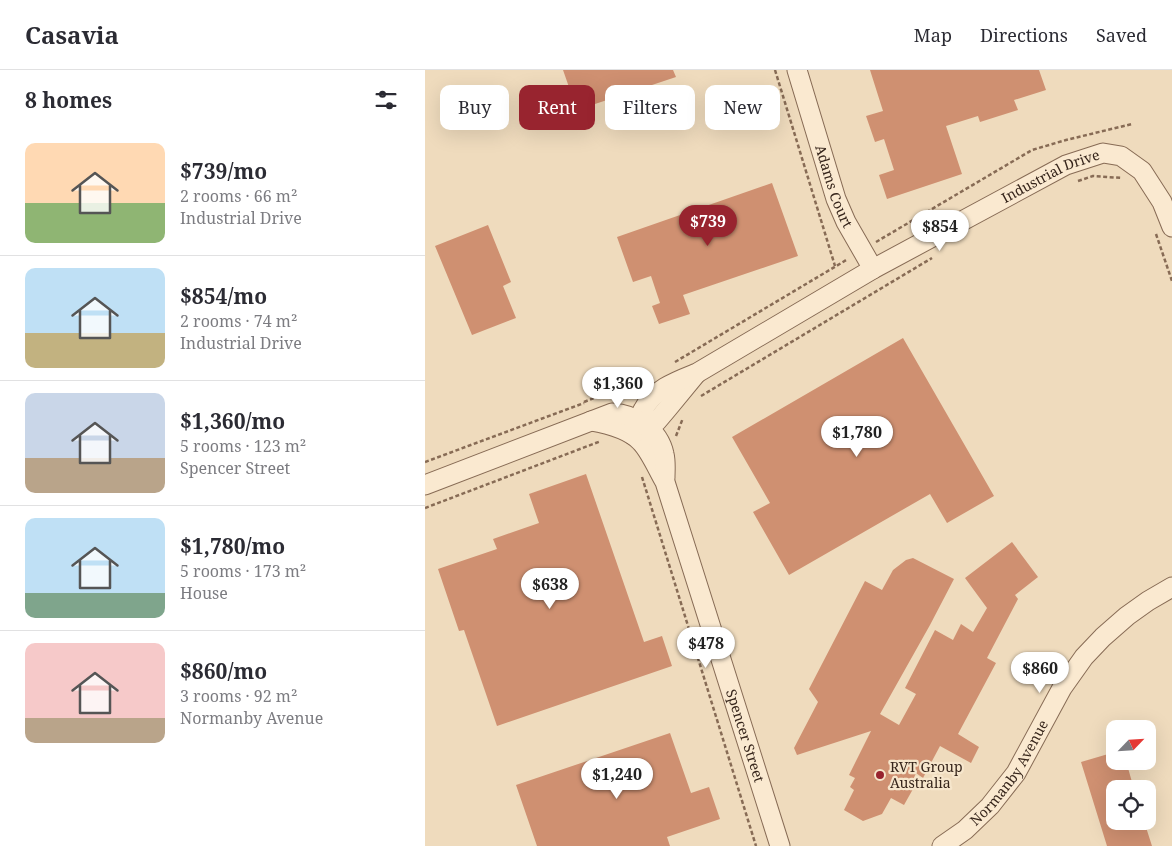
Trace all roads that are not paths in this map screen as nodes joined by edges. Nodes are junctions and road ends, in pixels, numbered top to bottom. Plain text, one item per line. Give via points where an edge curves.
1 (797, 70) edge
2 (1163, 228) edge
3 (873, 269) junction
4 (640, 428) junction
5 (665, 482) junction
6 (425, 485) edge
7 (1172, 588) edge
8 (780, 846) edge
9 (942, 846) edge

1 - 3 street, Adams Court via 836,199
2 - 3 street, Industrial Drive via 1162,202 1142,171 1121,156 1103,153 1066,166
3 - 4 street, Industrial Drive via 697,373 660,390 643,410
4 - 5 street, Spencer Street via 641,441
4 - 5 street, Spencer Street via 652,431 660,443 664,454
4 - 6 street, Spencer Street via 591,422
5 - 8 street, Spencer Street
7 - 9 street, Normanby Avenue via 1127,616 1084,657 1062,688 1016,773 990,806

